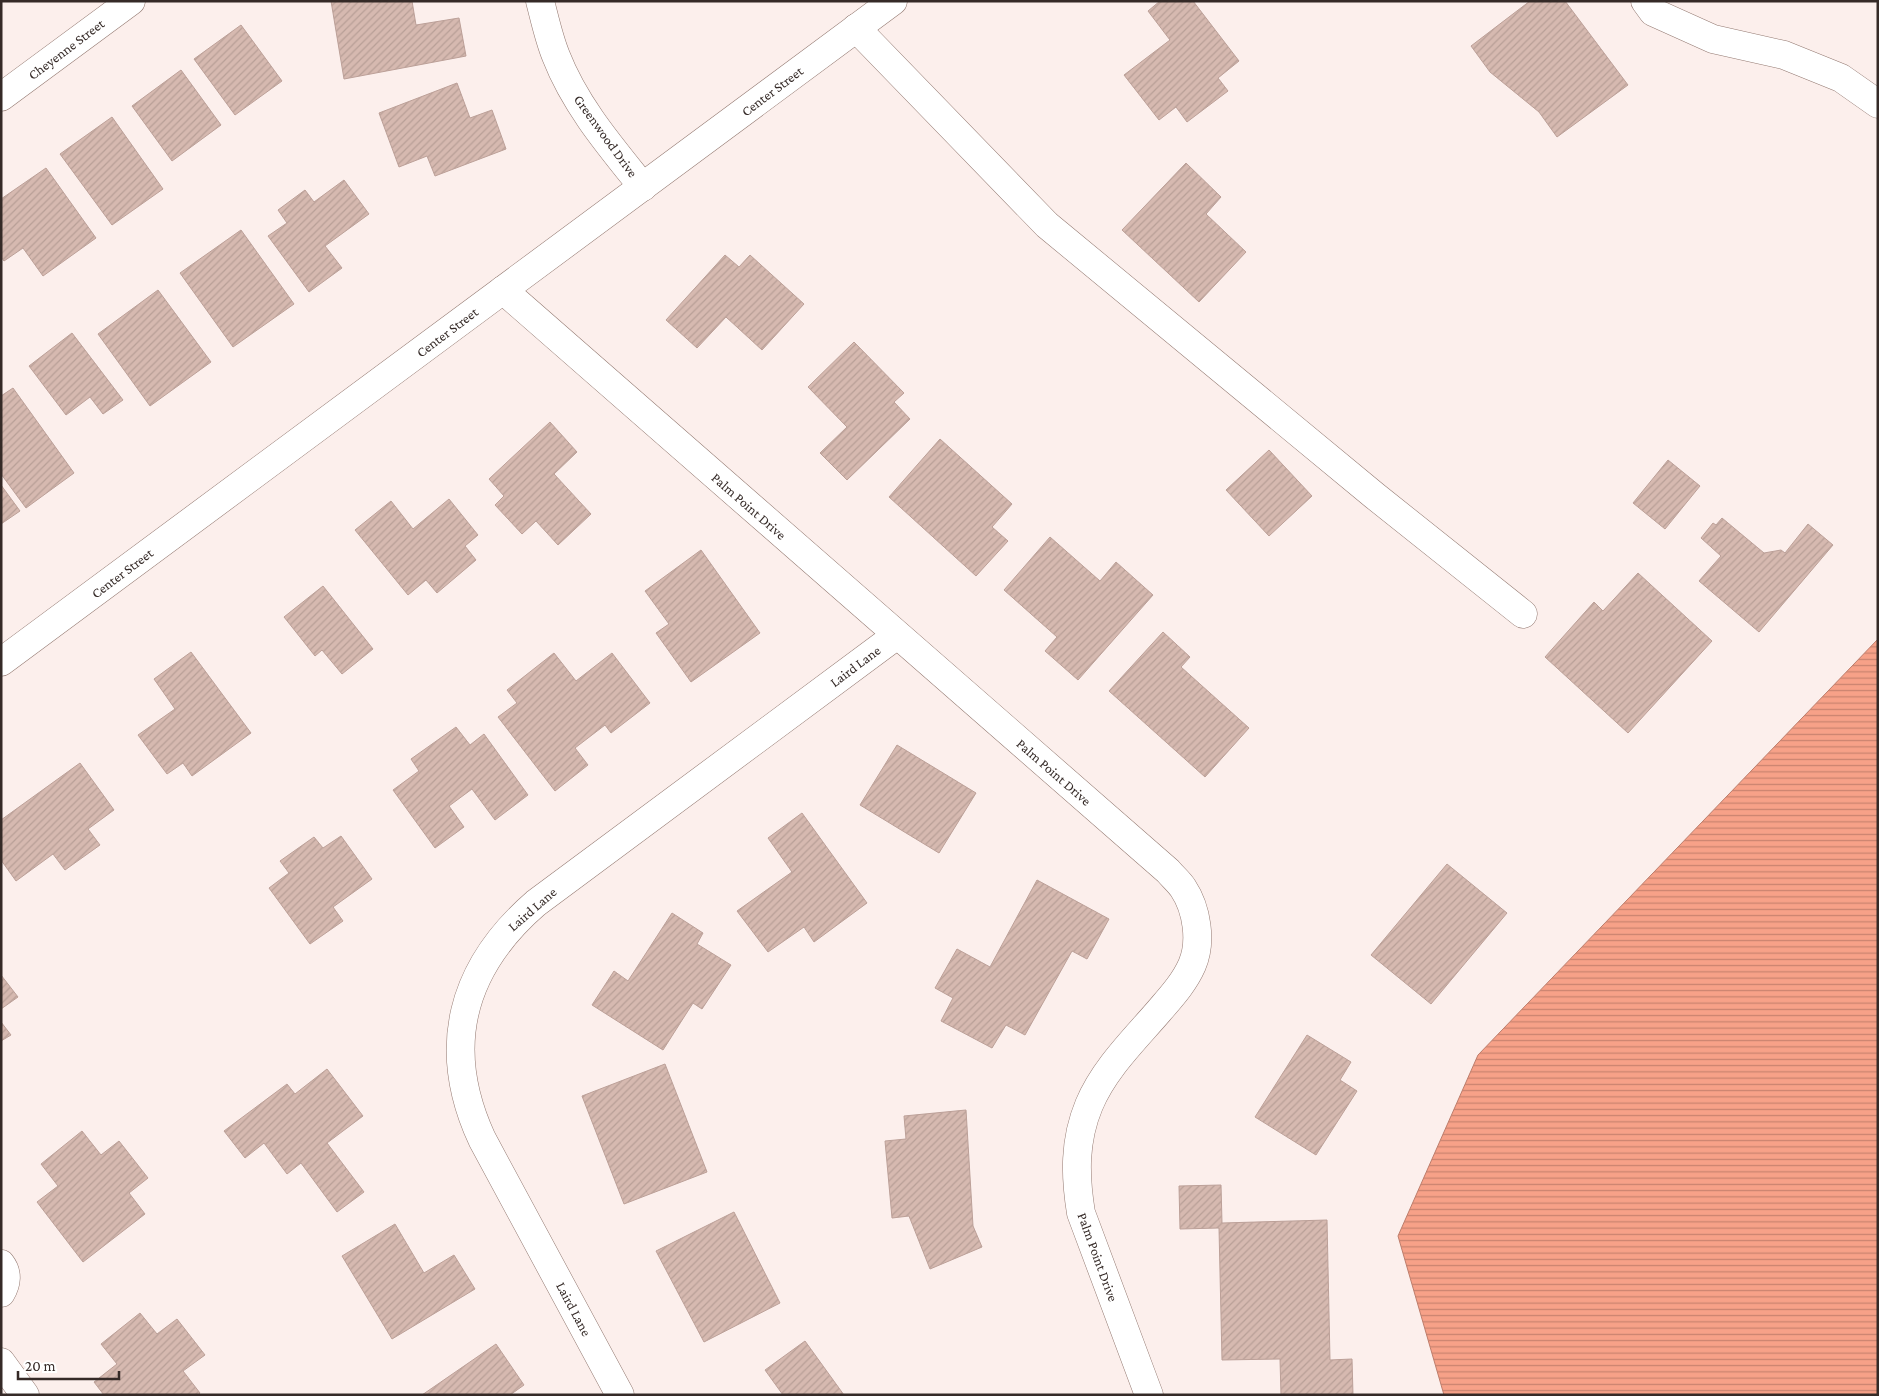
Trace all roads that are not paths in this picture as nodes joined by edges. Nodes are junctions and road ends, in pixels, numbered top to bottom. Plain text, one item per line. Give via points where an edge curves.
1 (131, 1) edge
2 (540, 1) edge
3 (893, 1) edge
4 (1645, 1) edge
5 (856, 28) junction
6 (1, 97) edge
7 (1878, 104) edge
8 (642, 186) junction
9 (503, 290) junction
10 (1523, 614) dead end
11 (897, 634) junction
12 (1, 662) edge
13 (1, 1264) edge
14 (1, 1293) edge
15 (1, 1362) edge
16 (24, 1395) edge
17 (620, 1395) edge
18 (1149, 1395) edge

1 - 6 street, Cheyenne Street
2 - 8 street, Greenwood Drive via 556,58 578,102
3 - 5 street, Center Street
4 - 7 street via 1653,12 1713,39 1784,55 1841,78
5 - 8 street, Center Street
5 - 10 street via 1047,225
8 - 9 street, Center Street
9 - 11 street, Palm Point Drive
9 - 12 street, Center Street
11 - 17 street, Laird Lane via 536,903 501,936 476,977 468,1000 460,1047 472,1118
11 - 18 street, Palm Point Drive via 1168,871 1184,889 1194,912 1198,938 1193,964 1180,986 1102,1081 1080,1132 1076,1159 1081,1214
13 - 14 street via 6,1270 6,1285
15 - 16 street

